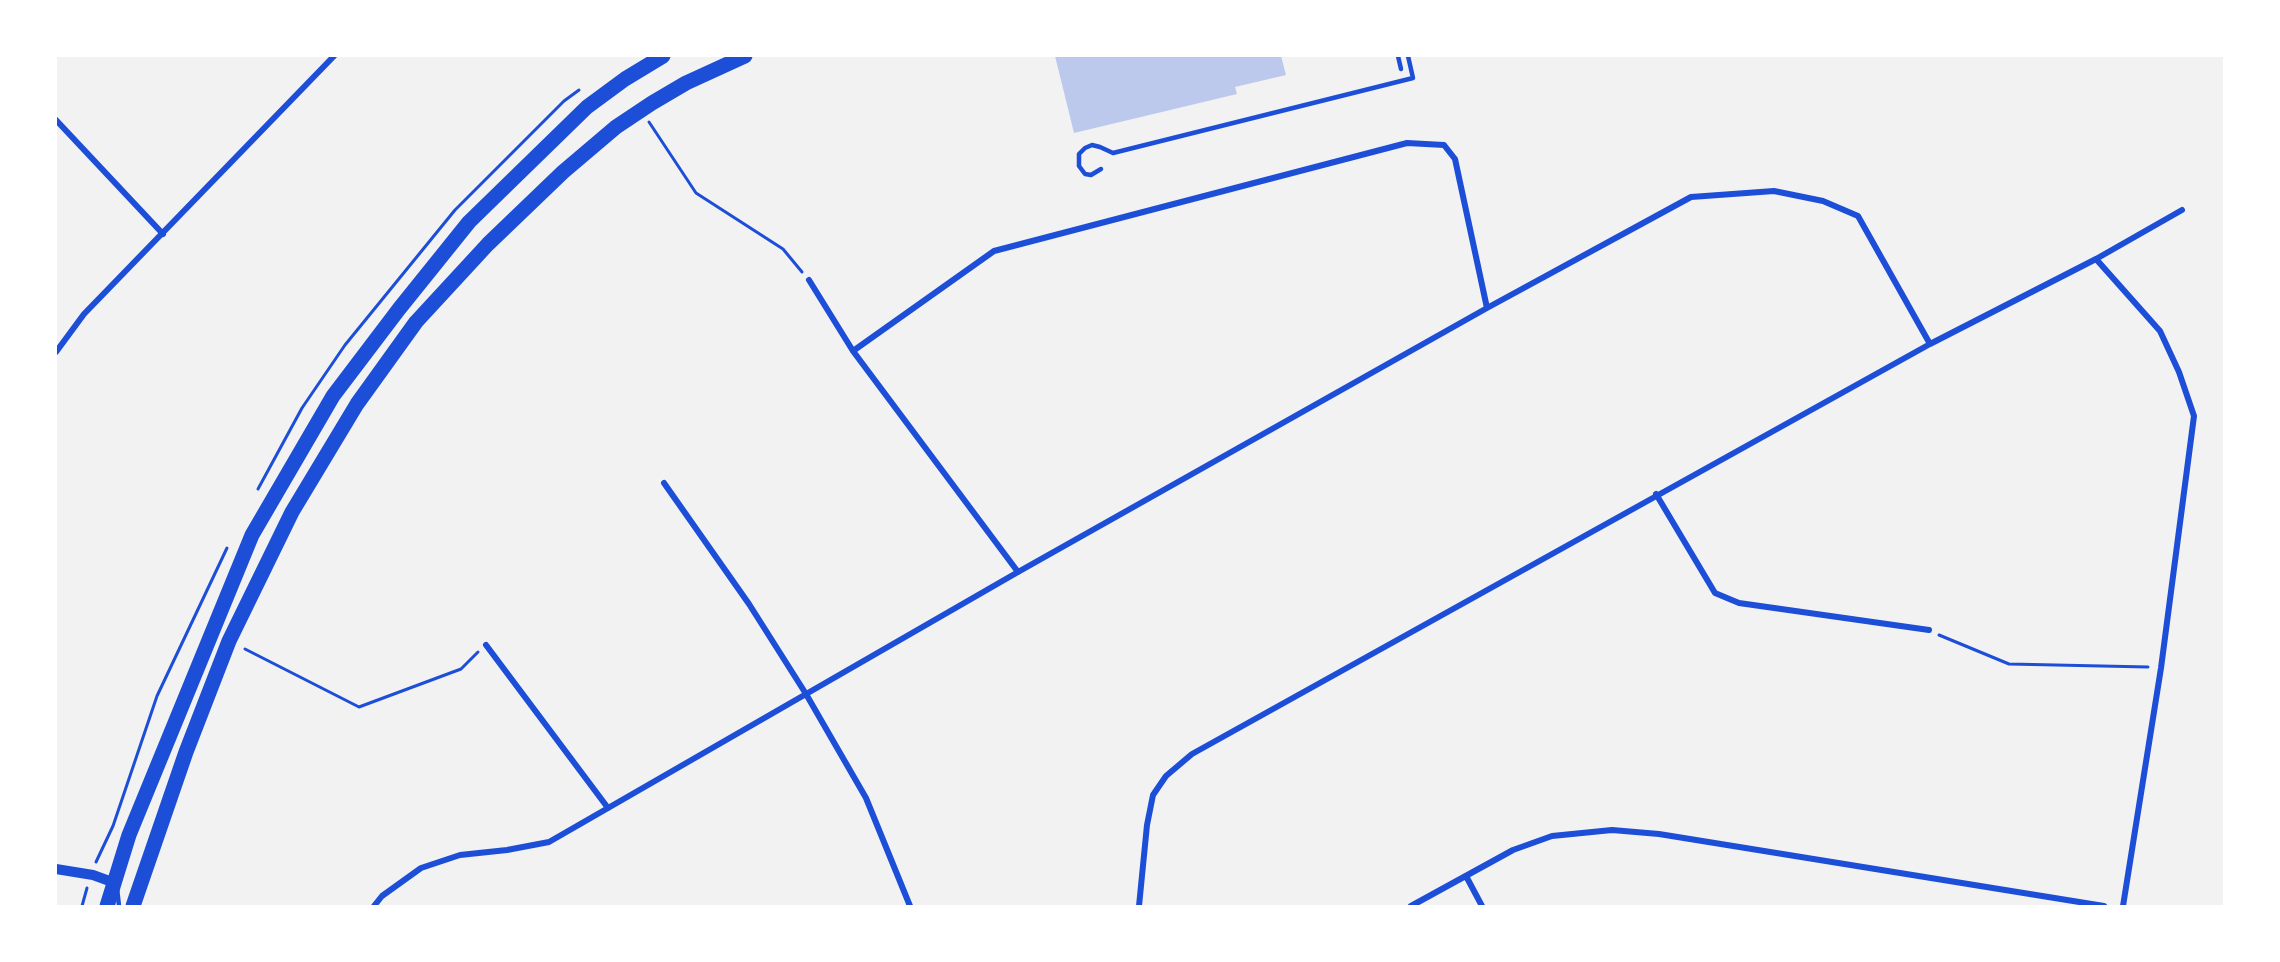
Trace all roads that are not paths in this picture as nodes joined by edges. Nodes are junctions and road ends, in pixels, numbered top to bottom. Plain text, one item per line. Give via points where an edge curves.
1 (334, 56) edge
2 (663, 56) edge
3 (745, 56) edge
4 (1398, 56) edge
5 (1408, 56) edge
6 (1401, 69) dead end
7 (56, 120) edge
8 (1101, 169) dead end
9 (2182, 210) dead end
10 (163, 234) junction
11 (2096, 259) junction
12 (809, 280) road end
13 (1487, 308) junction
14 (1930, 344) junction
15 (853, 351) junction
16 (56, 352) edge
17 (664, 483) dead end
18 (1656, 494) junction
19 (1018, 572) junction
20 (1929, 630) road end
21 (486, 645) road end
22 (806, 694) junction
23 (608, 808) junction
24 (56, 869) edge
25 (1466, 876) junction
26 (115, 883) junction
27 (107, 906) edge
28 (119, 906) edge
29 (132, 906) edge
30 (374, 906) edge
31 (910, 906) edge
32 (1139, 906) edge
33 (1411, 906) edge
34 (1482, 906) edge
35 (2104, 906) edge
36 (2123, 906) edge

1 - 10 street
2 - 26 main road via 587,107 469,222 333,396 252,535 129,835
3 - 29 main road via 686,83 616,127 488,244 416,322 357,404 292,512 229,641
4 - 6 lane
5 - 8 lane via 1413,78 1113,153 1092,146 1079,154 1079,166 1085,174
7 - 10 street
9 - 11 street
10 - 16 street via 84,314
11 - 14 street
11 - 36 street via 2160,331 2180,372 2194,416 2161,668
12 - 15 street
13 - 14 street via 1691,197 1774,191 1823,201 1858,216
13 - 15 street via 1455,159 1444,145 1407,143 994,251
13 - 19 street
14 - 18 street
15 - 19 street
17 - 22 street
18 - 20 street via 1715,593 1739,603
18 - 32 street via 1192,754 1166,776 1153,795
19 - 22 street
21 - 23 street
22 - 23 street
22 - 31 street via 866,798
23 - 30 street via 549,842 460,855 421,868
24 - 26 street
25 - 33 street
25 - 34 street
25 - 35 street via 1513,850 1552,837 1612,830 1659,834
26 - 27 main road
26 - 28 lane

